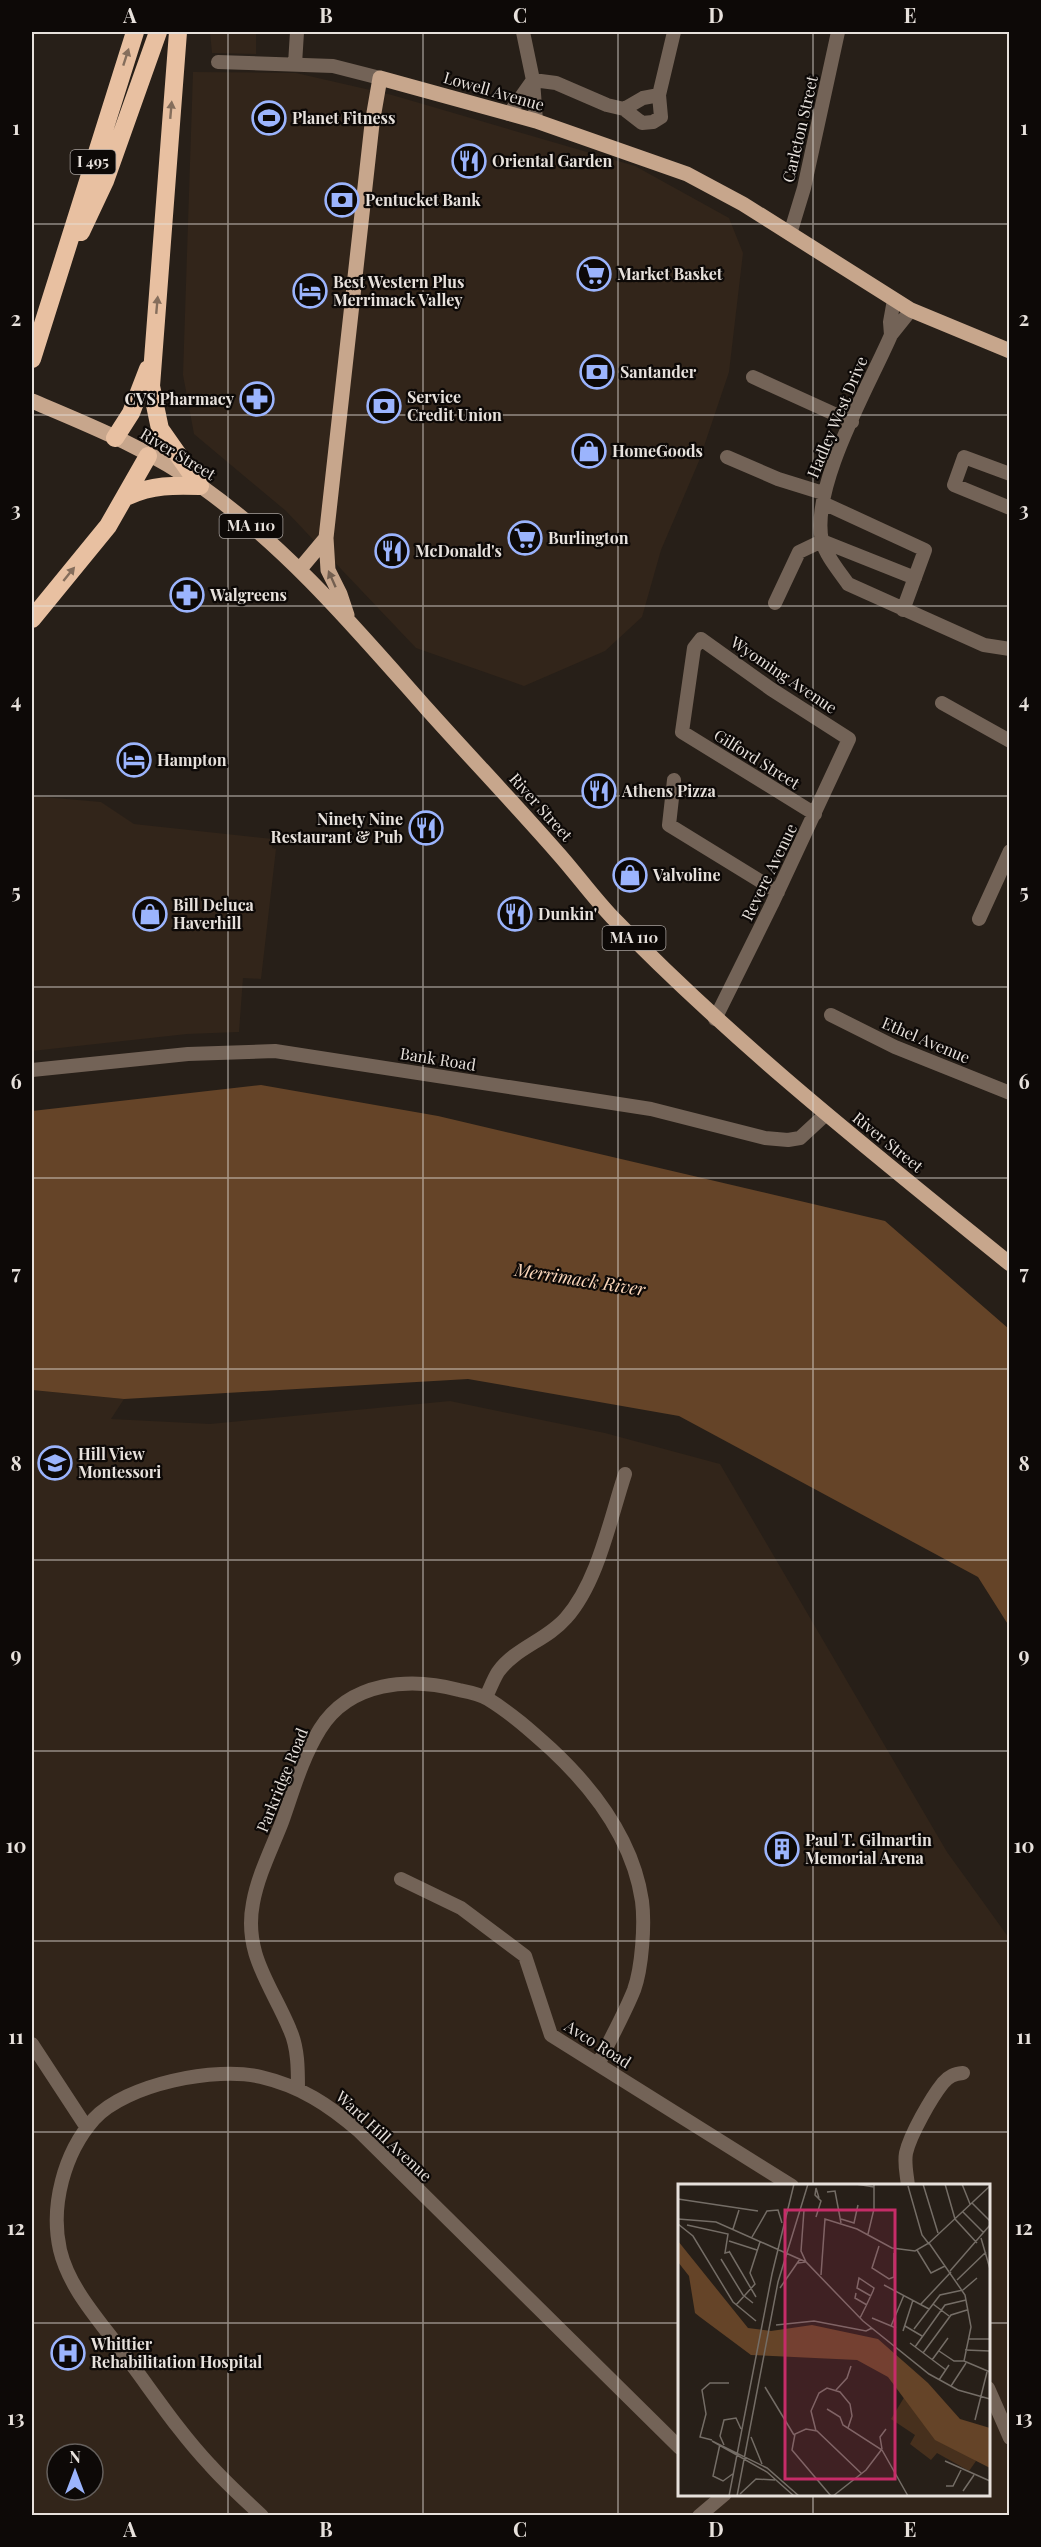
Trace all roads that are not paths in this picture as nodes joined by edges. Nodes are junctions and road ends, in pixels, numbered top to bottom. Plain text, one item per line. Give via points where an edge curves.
1 (135, 32) edge
2 (158, 32) edge
3 (178, 32) edge
4 (297, 32) edge
5 (523, 32) edge
6 (674, 32) edge
7 (838, 32) edge
8 (218, 62) dead end
9 (295, 64) junction
10 (380, 78) junction
11 (533, 80) junction
12 (659, 94) junction
13 (624, 109) junction
14 (509, 114) junction
15 (537, 122) junction
16 (790, 234) junction
17 (52, 293) junction
18 (894, 300) junction
19 (911, 310) junction
20 (891, 335) junction
21 (1010, 351) edge
22 (32, 359) edge
23 (151, 363) junction
24 (753, 377) dead end
25 (32, 401) edge
26 (852, 422) junction
27 (116, 438) junction
28 (148, 456) junction
29 (727, 457) dead end
30 (1010, 474) edge
31 (200, 486) junction
32 (128, 496) junction
33 (822, 498) junction
34 (1010, 508) edge
35 (326, 538) junction
36 (822, 541) junction
37 (300, 569) junction
38 (915, 578) junction
39 (775, 603) dead end
40 (903, 610) junction
41 (347, 618) junction
42 (32, 619) edge
43 (701, 639) joint
44 (1010, 649) edge
45 (942, 703) dead end
46 (849, 739) joint
47 (1010, 741) edge
48 (674, 780) dead end
49 (815, 814) junction
50 (1010, 851) edge
51 (778, 892) junction
52 (979, 919) dead end
53 (831, 1015) dead end
54 (715, 1019) junction
55 (32, 1070) edge
56 (1009, 1092) edge
57 (826, 1114) junction
58 (1010, 1264) edge
59 (625, 1474) dead end
60 (486, 1697) junction
61 (401, 1879) dead end
62 (32, 2044) edge
63 (598, 2063) junction
64 (963, 2073) dead end
65 (298, 2089) junction
66 (87, 2128) junction
67 (789, 2184) edge
68 (909, 2184) edge
69 (990, 2393) edge
70 (1010, 2439) edge
71 (678, 2446) edge
72 (723, 2496) edge
73 (262, 2516) edge
74 (699, 2516) edge

17 -> 1 highway, I 495
2 - 17 highway via 105,181
23 -> 3 highway
4 - 9 street
5 - 11 street
6 - 12 street
7 - 16 street, Carleton Street
8 - 9 street
9 - 10 street via 333,66
10 - 14 main road, Lowell Avenue
10 - 35 main road
11 - 13 street via 556,83
11 - 14 street
11 - 15 street
12 - 13 street
12 - 13 street via 661,117 653,122 642,123
14 - 15 main road, Lowell Avenue
15 - 16 main road, Lowell Avenue via 687,174
16 - 18 main road, Lowell Avenue
17 - 22 highway, I 495
18 - 19 main road, Lowell Avenue
18 - 20 street, Hadley West Drive
19 - 20 street, Hadley West Drive
19 - 21 main road, Lowell Avenue
20 - 26 street, Hadley West Drive
23 - 27 highway via 131,414
23 - 31 highway via 154,408 160,429
24 - 26 street
25 - 27 main road, River Street / MA 110
26 - 33 street, Hadley West Drive
27 - 28 main road, River Street / MA 110
28 - 31 main road, River Street / MA 110
28 - 32 highway
29 - 33 street
30 - 34 street via 964,457 954,485
31 - 32 highway via 145,488
31 - 37 main road, River Street / MA 110
42 -> 32 highway
33 - 36 street, Hadley West Drive
33 - 38 street via 925,550
35 - 37 main road
41 -> 35 main road via 328,570
36 - 38 street
36 - 39 street via 799,552
36 - 40 street, Hadley West Drive via 848,584
37 - 41 main road, River Street / MA 110
38 - 40 street
40 - 44 street, Hadley West Drive via 984,645
41 - 54 main road, River Street / MA 110 via 610,915
43 - 46 street, Wyoming Avenue
43 - 49 street, Gilford Street via 694,648 682,732
45 - 47 street
46 - 49 street, Revere Avenue
48 - 51 street via 669,825
49 - 51 street, Revere Avenue
50 - 52 street
51 - 54 street, Revere Avenue
53 - 56 street, Ethel Avenue via 895,1047
54 - 57 main road, River Street / MA 110
55 - 57 street, Bank Road via 188,1054 274,1051 651,1109 765,1138 800,1138
57 - 58 main road, River Street / MA 110
59 - 60 street via 586,1590 566,1618 499,1671
60 - 63 street, Parkridge Road via 520,1721 596,1796 620,1833 635,1867 642,1903 641,1946 634,1988
60 - 65 street, Parkridge Road via 425,1683 404,1682 367,1690 343,1705 321,1728 302,1766 253,1903 252,1939 258,1967 290,2030 296,2050
61 - 63 street, Avco Road via 461,1908 525,1956 551,2035
62 - 66 street
63 - 67 street, Avco Road
64 - 68 street via 953,2074 944,2082 906,2150
65 - 66 street, Ward Hill Avenue via 259,2076 202,2075 178,2079 129,2097 96,2117
65 - 71 street, Ward Hill Avenue via 331,2107 359,2131
66 - 73 street, Ward Hill Avenue via 59,2188 57,2235 66,2272 209,2465
69 - 70 street
72 - 74 street

